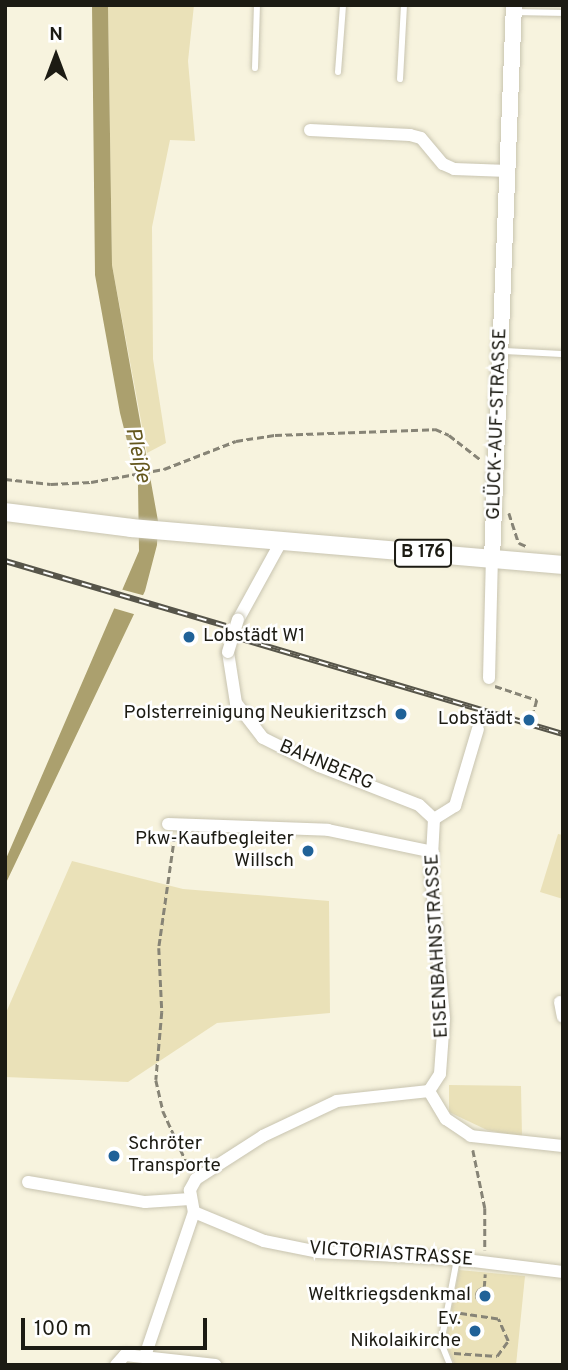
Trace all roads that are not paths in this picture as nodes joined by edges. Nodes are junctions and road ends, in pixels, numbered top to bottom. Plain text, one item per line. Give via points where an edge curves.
1 (257, 5) edge
2 (343, 5) edge
3 (404, 5) edge
4 (514, 9) edge
5 (563, 13) edge
6 (254, 68) dead end
7 (338, 72) dead end
8 (400, 79) dead end
9 (310, 130) dead end
10 (508, 171) junction
11 (501, 351) junction
12 (563, 354) edge
13 (5, 512) edge
14 (282, 540) junction
15 (492, 559) junction
16 (563, 565) edge
17 (491, 678) road end
18 (478, 729) dead end
19 (435, 819) junction
20 (172, 822) road end
21 (433, 852) junction
22 (560, 1002) dead end
23 (563, 1017) edge
24 (429, 1091) junction
25 (563, 1146) edge
26 (28, 1182) dead end
27 (190, 1199) junction
28 (194, 1212) junction
29 (457, 1259) junction
30 (563, 1272) edge
31 (145, 1356) junction
32 (116, 1365) edge
33 (215, 1365) edge
34 (450, 1365) edge

1 - 6 lane
2 - 7 lane
3 - 8 lane
4 - 5 lane
4 - 10 main road, GLÜCK-AUF-STRASSE
9 - 10 street via 410,135 421,138 443,164 454,169
10 - 11 main road, GLÜCK-AUF-STRASSE
11 - 12 lane
11 - 15 main road, GLÜCK-AUF-STRASSE
13 - 14 main road, B 176
14 - 15 main road, B 176
14 - 19 street, BAHNBERG, bridge via 252,589 228,652 236,703 263,738 319,766 409,800 430,811
15 - 16 main road, B 176
15 - 17 street, GLÜCK-AUF-STRASSE
18 - 19 street via 455,806
19 - 21 street, EISENBAHNSTRASSE
20 - 21 street via 348,832
21 - 24 street, EISENBAHNSTRASSE via 444,1018 440,1073
22 - 23 street
24 - 25 street via 446,1119 471,1136
24 - 27 street via 337,1101 263,1136 196,1179
26 - 27 street via 145,1202
27 - 28 street
28 - 29 street, VICTORIASTRASSE via 264,1241 318,1252
28 - 31 street
29 - 30 street, VICTORIASTRASSE via 485,1267
29 - 34 lane via 441,1352
31 - 32 street via 125,1354
31 - 33 street

